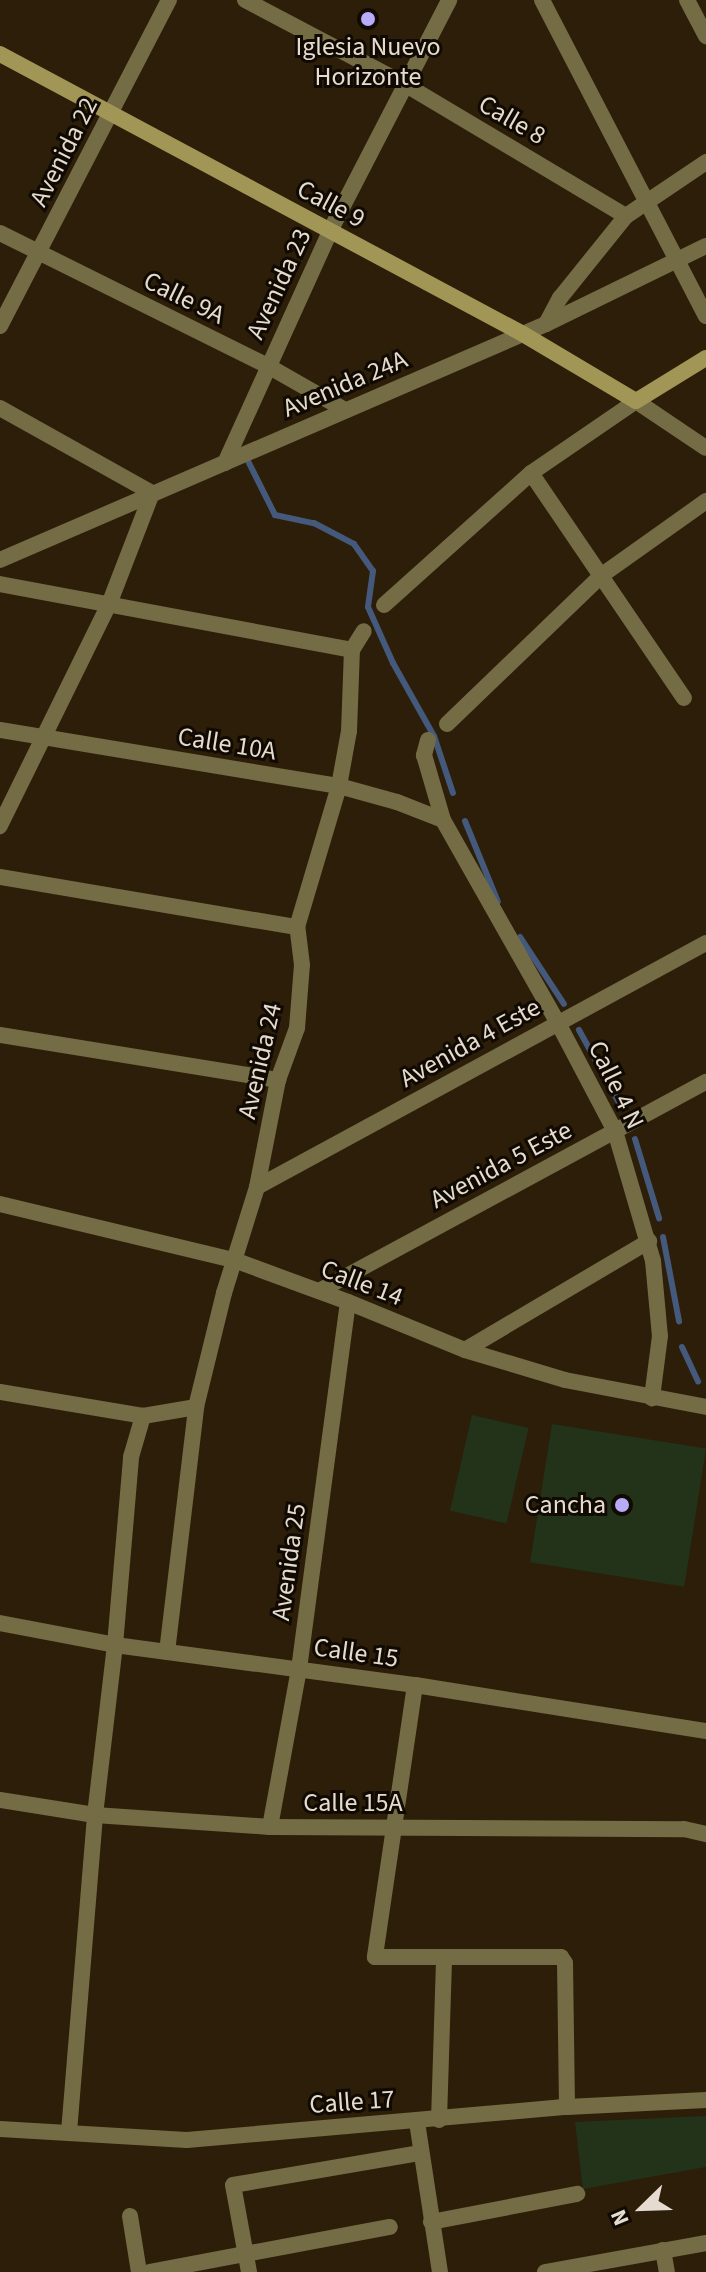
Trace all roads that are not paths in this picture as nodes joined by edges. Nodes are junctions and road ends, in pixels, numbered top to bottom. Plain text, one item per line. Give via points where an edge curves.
1 (169, 0) edge
2 (245, 0) edge
3 (449, 0) edge
4 (542, 0) edge
5 (687, 0) edge
6 (706, 36) edge
7 (0, 54) edge
8 (406, 85) junction
9 (112, 113) junction
10 (706, 162) edge
11 (646, 202) junction
12 (626, 216) junction
13 (330, 231) junction
14 (0, 233) edge
15 (706, 246) edge
16 (39, 252) junction
17 (678, 260) junction
18 (706, 316) edge
19 (546, 324) junction
20 (0, 326) edge
21 (523, 334) junction
22 (706, 358) edge
23 (268, 366) junction
24 (636, 401) junction
25 (0, 408) edge
26 (345, 410) junction
27 (706, 448) edge
28 (225, 463) junction
29 (531, 473) junction
30 (152, 493) junction
31 (706, 501) edge
32 (0, 560) edge
33 (602, 575) junction
34 (0, 584) edge
35 (110, 602) junction
36 (384, 605) dead end
37 (364, 631) dead end
38 (352, 650) junction
39 (684, 698) dead end
40 (447, 724) dead end
41 (0, 730) edge
42 (42, 737) junction
43 (428, 740) dead end
44 (339, 786) junction
45 (443, 820) junction
46 (0, 826) edge
47 (0, 877) edge
48 (297, 927) junction
49 (706, 943) edge
50 (558, 1023) junction
51 (0, 1035) edge
52 (278, 1080) junction
53 (706, 1082) edge
54 (615, 1131) junction
55 (257, 1187) junction
56 (0, 1204) edge
57 (649, 1241) junction
58 (234, 1260) junction
59 (319, 1291) junction
60 (348, 1302) junction
61 (465, 1350) junction
62 (0, 1392) edge
63 (652, 1398) junction
64 (196, 1407) junction
65 (706, 1407) edge
66 (143, 1416) junction
67 (0, 1623) edge
68 (115, 1645) junction
69 (167, 1652) junction
70 (299, 1669) junction
71 (415, 1685) junction
72 (706, 1731) edge
73 (0, 1800) edge
74 (95, 1815) junction
75 (270, 1827) junction
76 (391, 1828) junction
77 (706, 1834) edge
78 (444, 1959) junction
79 (706, 2100) edge
80 (567, 2107) junction
81 (439, 2120) junction
82 (417, 2122) junction
83 (0, 2129) edge
84 (69, 2132) junction
85 (420, 2153) junction
86 (577, 2194) dead end
87 (130, 2216) dead end
88 (431, 2222) junction
89 (390, 2227) dead end
90 (706, 2243) edge
91 (663, 2250) junction
92 (246, 2253) junction
93 (592, 2268) edge
94 (139, 2272) edge
95 (149, 2272) edge
96 (249, 2272) edge
97 (440, 2272) edge
98 (545, 2272) edge
99 (667, 2272) edge

1 - 9 street, Avenida 22
2 - 8 street, Calle 8
3 - 8 street, Avenida 23
4 - 11 street
5 - 6 street
7 - 9 street, Calle 9
8 - 12 street, Calle 8
8 - 13 street, Avenida 23
9 - 13 street, Calle 9
9 - 16 street, Avenida 22
10 - 11 street
11 - 12 street
11 - 17 street
12 - 19 street via 560,298
13 - 21 street, Calle 9
13 - 23 street, Avenida 23
14 - 16 street, Calle 9A
15 - 17 street, Avenida 24A
16 - 20 street, Avenida 22
16 - 23 street, Calle 9A
17 - 18 street
17 - 19 street, Avenida 24A
19 - 21 street, Avenida 24A
21 - 24 street, Calle 9
21 - 26 street, Avenida 24A
22 - 24 street
23 - 26 street, Calle 9A
23 - 28 street, Avenida 23
24 - 27 street, Calle 9
24 - 29 street
25 - 30 street
26 - 28 street, Avenida 24A
28 - 30 street, Avenida 24A
29 - 33 street
29 - 36 street
30 - 32 street, Avenida 24A
30 - 35 street
31 - 33 street
33 - 39 street
33 - 40 street
34 - 35 street
35 - 38 street
35 - 42 street
37 - 38 street
38 - 44 street, Avenida 24 via 349,731
41 - 42 street, Calle 10A
42 - 44 street, Calle 10A
42 - 46 street
43 - 45 street, Calle 4 N via 424,755
44 - 45 street, Calle 10A
44 - 48 street, Avenida 24
45 - 50 street, Calle 4 N
47 - 48 street
48 - 52 street, Avenida 24 via 302,965 297,1028
49 - 50 street, Avenida 4 Este
50 - 54 street, Calle 4 N
50 - 55 street, Avenida 4 Este
51 - 52 street
52 - 55 street, Avenida 24
53 - 54 street, Avenida 5 Este
54 - 57 street, Calle 4 N
54 - 59 street, Avenida 5 Este
55 - 58 street, Avenida 24
56 - 58 street, Calle 14
57 - 61 street
57 - 63 street, Calle 4 N via 660,1336
58 - 59 street, Calle 14
58 - 64 street, Avenida 24
59 - 60 street, Calle 14
60 - 61 street, Calle 14
60 - 70 street, Avenida 25
61 - 63 street, Calle 14 via 565,1380
62 - 66 street
63 - 65 street, Calle 14
64 - 66 street
64 - 69 street, Avenida 24
66 - 68 street via 131,1457
67 - 68 street, Calle 15
68 - 69 street, Calle 15
68 - 74 street
69 - 70 street, Calle 15
70 - 71 street, Calle 15
70 - 75 street, Avenida 25
71 - 72 street, Calle 15
71 - 76 street
73 - 74 street, Calle 15A
74 - 75 street, Calle 15A
74 - 84 street
75 - 76 street, Calle 15A
76 - 77 street, Calle 15A via 684,1829
76 - 78 street via 375,1957
78 - 80 street via 564,1959
78 - 81 street
79 - 80 street, Calle 17
80 - 81 street, Calle 17
81 - 82 street, Calle 17
82 - 84 street, Calle 17 via 187,2140
82 - 85 street
83 - 84 street, Calle 17
85 - 88 street
85 - 92 street via 233,2185
86 - 88 street
87 - 94 street
88 - 97 street
89 - 92 street
90 - 91 street
91 - 93 street
91 - 99 street
92 - 95 street
92 - 96 street
93 - 98 street

